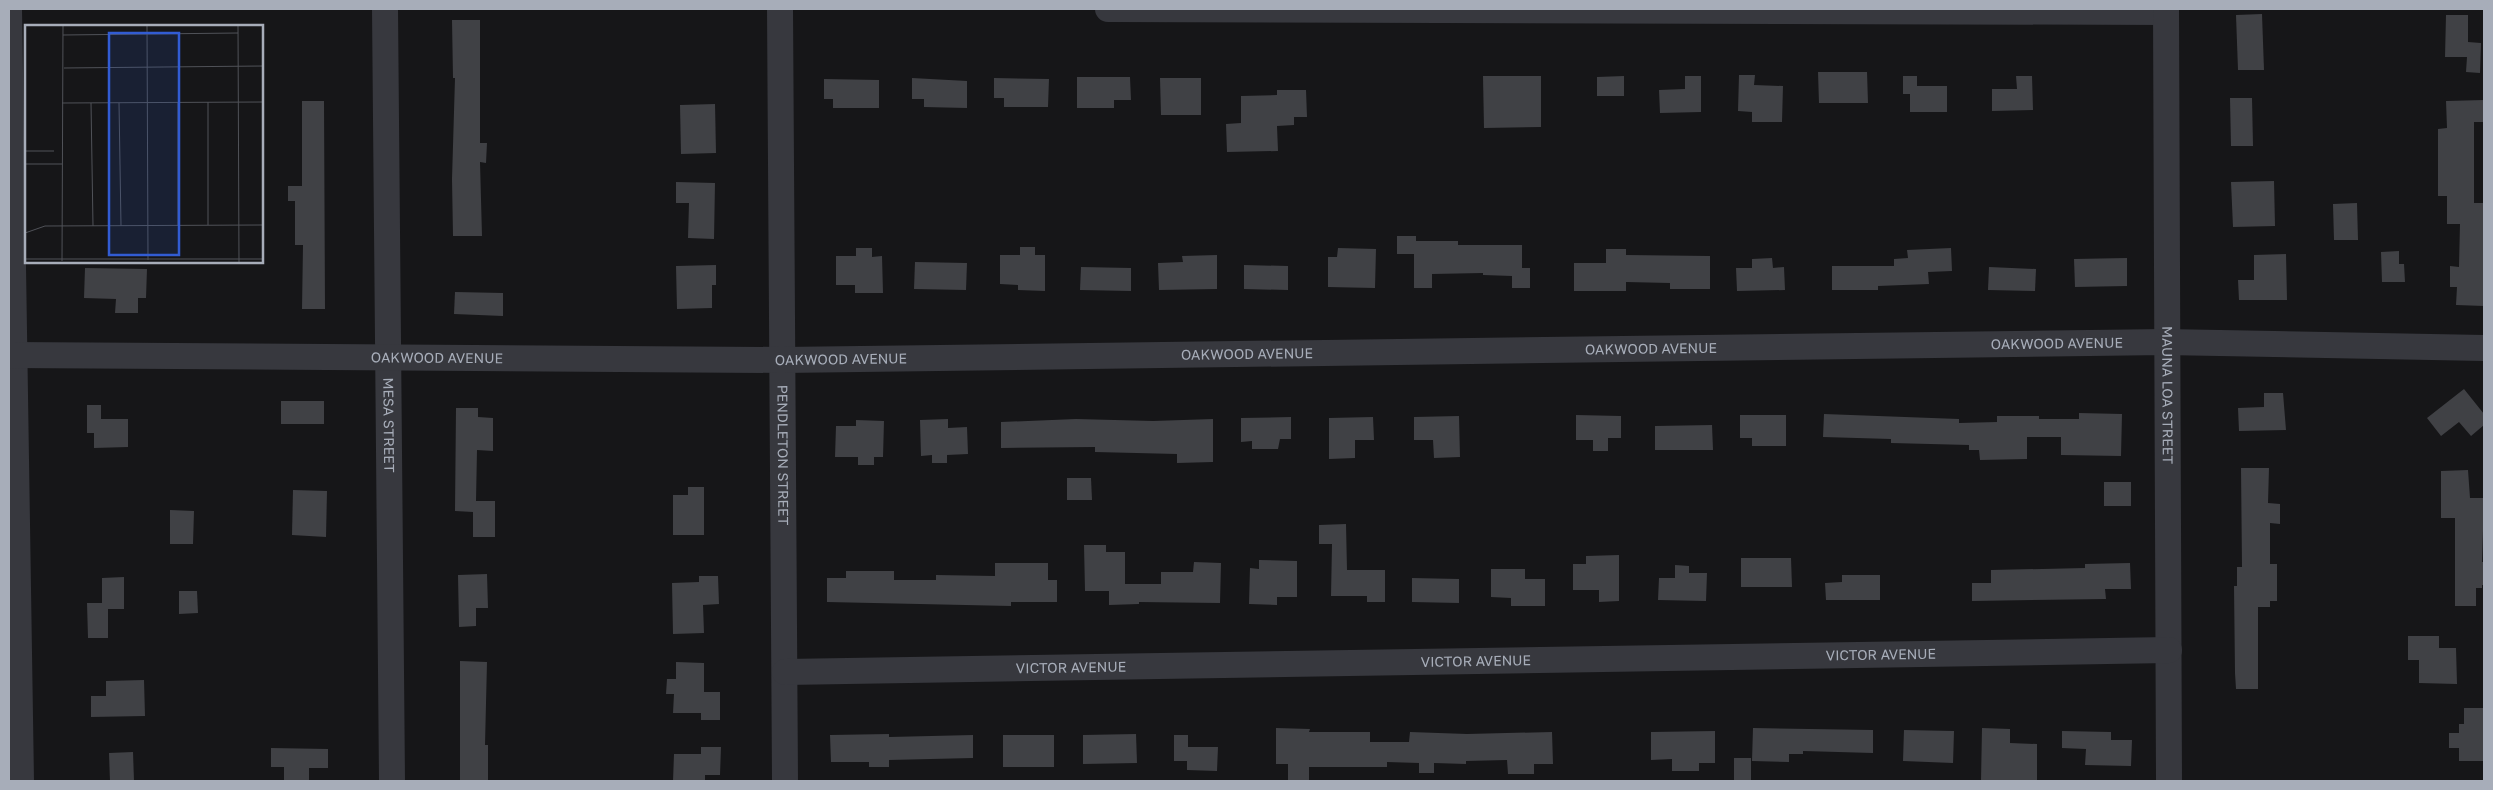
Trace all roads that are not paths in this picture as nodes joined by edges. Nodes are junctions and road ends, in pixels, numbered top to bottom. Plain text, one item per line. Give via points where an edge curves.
1 (9, 9) edge
2 (385, 9) edge
3 (780, 9) edge
4 (1108, 9) edge
5 (2166, 10) edge
6 (9, 20) edge
7 (2165, 342) junction
8 (2484, 348) edge
9 (11, 355) edge
10 (387, 356) junction
11 (782, 360) junction
12 (2169, 650) junction
13 (14, 672) edge
14 (785, 672) junction
15 (21, 781) edge
16 (392, 781) edge
17 (785, 781) edge
18 (2169, 781) edge

1 - 6 street
2 - 10 street, MESA STREET
3 - 11 street, PENDLETON STREET
4 - 5 street
5 - 7 street, MAUNA LOA STREET
6 - 9 street
7 - 8 street, OAKWOOD AVENUE
7 - 11 street, OAKWOOD AVENUE
7 - 12 street, MAUNA LOA STREET
9 - 10 street, OAKWOOD AVENUE
9 - 13 street
10 - 11 street, OAKWOOD AVENUE
10 - 16 street, MESA STREET
11 - 14 street, PENDLETON STREET
12 - 14 street, VICTOR AVENUE
12 - 18 street, MAUNA LOA STREET
13 - 15 street
14 - 17 street, PENDLETON STREET

